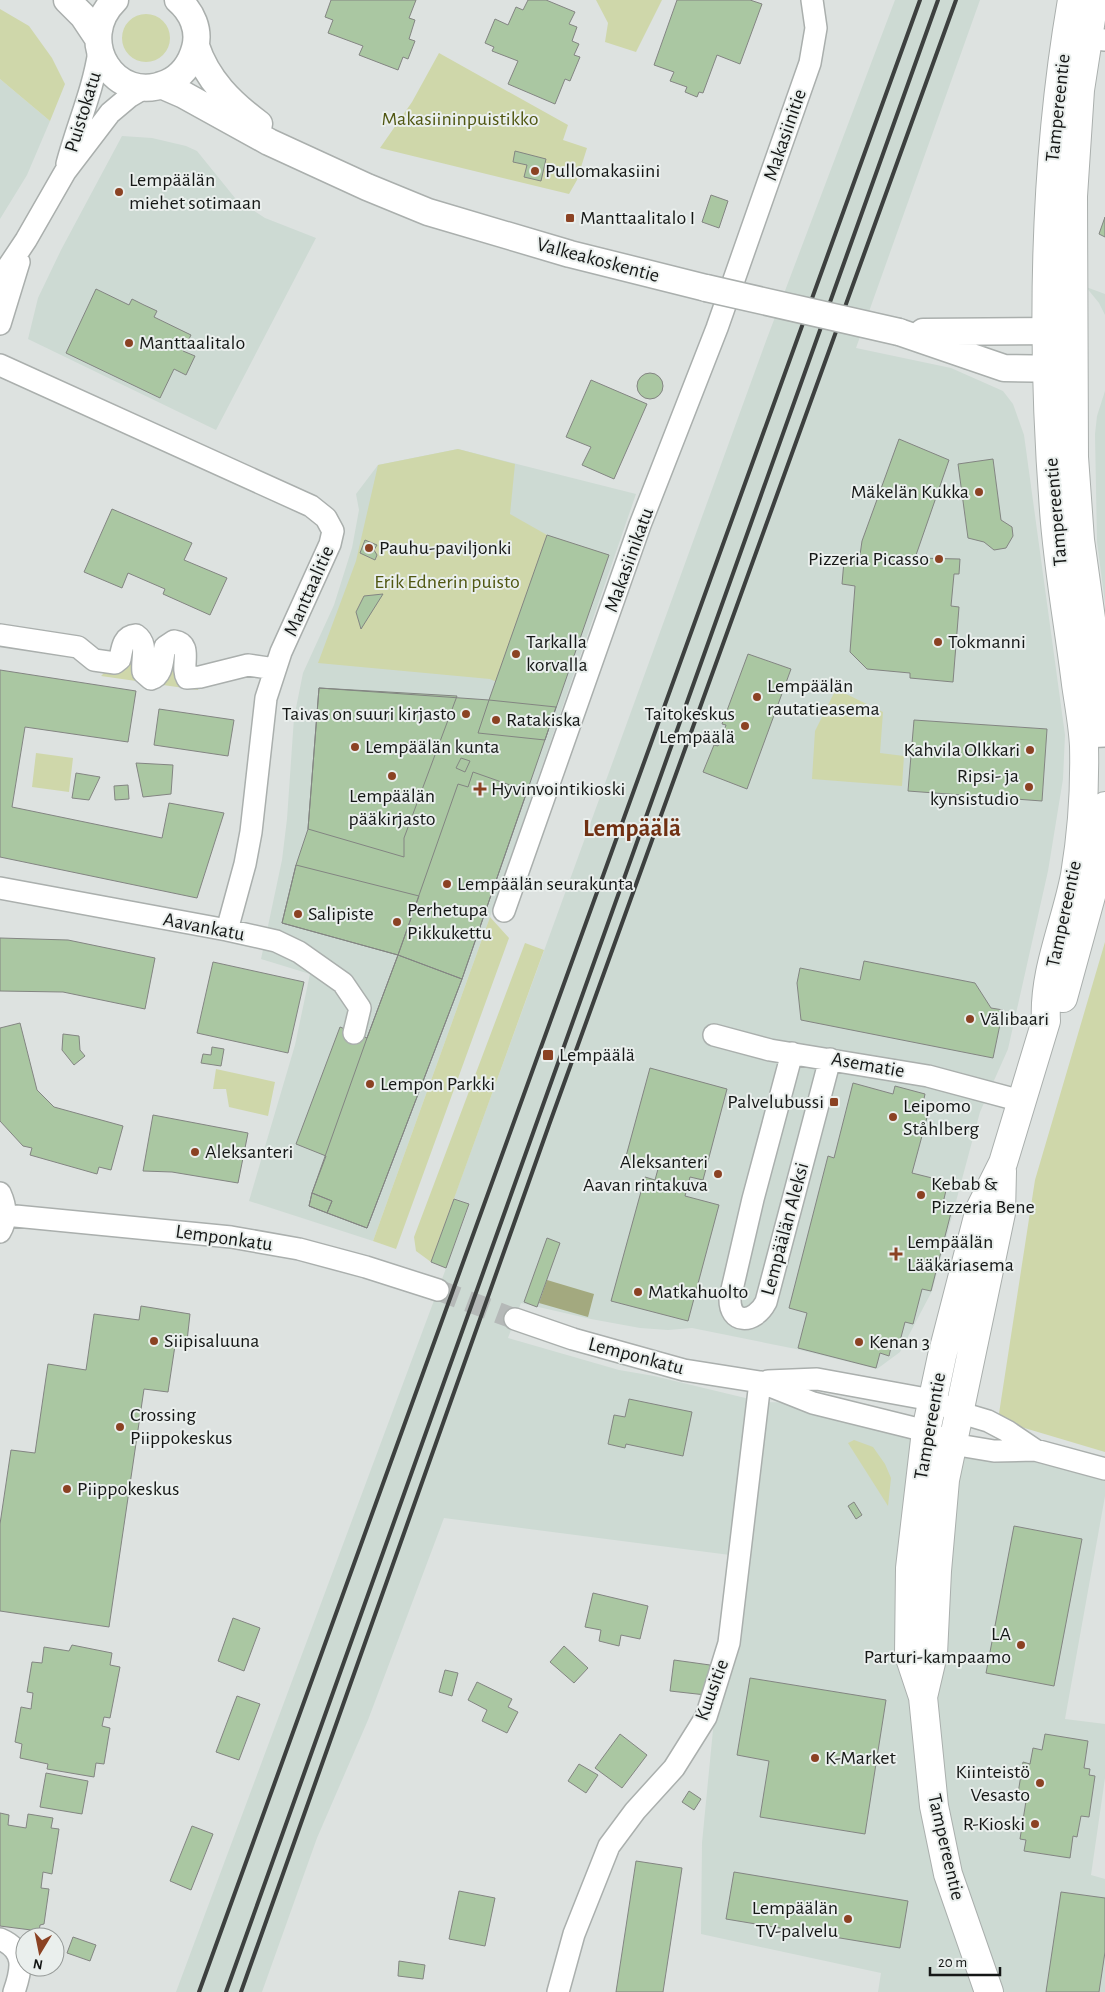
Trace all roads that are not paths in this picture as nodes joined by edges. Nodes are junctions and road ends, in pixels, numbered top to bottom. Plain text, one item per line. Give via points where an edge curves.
1 (67, 0) edge
2 (115, 0) edge
3 (812, 0) edge
4 (1072, 0) edge
5 (1094, 0) edge
6 (189, 6) edge
7 (1096, 39) edge
8 (98, 44) junction
9 (196, 46) junction
10 (153, 86) junction
11 (306, 158) junction
12 (65, 172) junction
13 (26, 240) junction
14 (739, 266) joint
15 (0, 279) edge
16 (0, 324) edge
17 (1059, 331) junction
18 (899, 332) junction
19 (0, 365) edge
20 (1073, 369) junction
21 (1046, 370) junction
22 (0, 634) edge
23 (275, 669) junction
24 (1098, 703) edge
25 (1094, 737) edge
26 (1105, 806) edge
27 (0, 888) edge
28 (504, 911) dead end
29 (227, 930) junction
30 (1046, 1021) junction
31 (354, 1033) dead end
32 (714, 1034) dead end
33 (792, 1053) junction
34 (830, 1058) junction
35 (1021, 1101) junction
36 (1003, 1163) junction
37 (0, 1193) edge
38 (3, 1224) edge
39 (438, 1290) tunnel mouth
40 (515, 1319) tunnel mouth
41 (760, 1382) junction
42 (932, 1400) junction
43 (958, 1412) junction
44 (926, 1431) junction
45 (952, 1444) junction
46 (1035, 1450) junction
47 (1105, 1469) edge
48 (923, 1698) junction
49 (6, 1942) edge
50 (14, 1992) edge
51 (558, 1992) edge
52 (989, 1992) edge

1 - 8 street via 83,16
2 - 8 street via 99,24
3 - 14 street, Makasiinitie via 816,28 810,63
4 - 17 main road, Tampereentie via 1049,191
5 - 7 main road, Tampereentie
6 - 9 street, Valkeakoskentie
7 - 17 main road, Tampereentie via 1080,90
8 - 10 street, Valkeakoskentie via 103,61 116,77 135,86
8 - 12 street, Puistokatu via 93,84
9 - 10 street via 192,59 174,80
9 - 11 street, Valkeakoskentie via 200,59 221,92
10 - 11 street, Valkeakoskentie via 184,95 246,130
10 - 12 street, Puistokatu via 116,106
11 - 18 street, Valkeakoskentie, bridge via 367,187 459,222 570,254
12 - 13 street, Puistokatu
13 - 15 street, Puistokatu
13 - 16 street, Puistokatu
14 - 28 street, Makasiinikatu via 680,428 640,525
17 - 18 street, Valkeakoskentie
17 - 20 main road, Tampereentie
17 - 21 main road, Tampereentie
18 - 21 street, Valkeakoskentie via 1004,368
19 - 23 street, Manttaalitie via 311,506 326,518 333,531 332,538
20 - 21 street, Valkeakoskentie
20 - 24 main road, Tampereentie via 1074,457 1080,540
21 - 24 main road, Tampereentie via 1054,513
22 - 23 street via 78,647 94,660 115,664 127,639 136,635 144,646 143,672 151,679 159,674 164,646 174,641 180,642 184,648 184,674 187,678 248,665
23 - 29 street, Manttaalitie via 264,709 251,832
24 - 25 main road, Tampereentie
25 - 30 main road, Tampereentie via 1084,780 1075,875 1044,998
26 - 30 main road, Tampereentie via 1096,878 1084,925 1062,1002
27 - 29 street, Aavankatu
29 - 31 street, Aavankatu via 284,945 342,983 360,1008
30 - 35 main road, Tampereentie
32 - 33 street, Asematie
33 - 34 street, Asematie
33 - 34 street, Lempäälän Aleksi via 730,1298 734,1313 744,1318 755,1317 766,1302
34 - 35 street, Asematie via 928,1076
35 - 36 main road, Tampereentie
36 - 42 main road, Tampereentie via 980,1209
36 - 43 main road, Tampereentie via 1001,1214
37 - 38 street via 4,1201
38 - 39 street, Lemponkatu via 250,1240 299,1249
40 - 41 street, Lemponkatu via 684,1370
41 - 42 street, Lemponkatu via 817,1379
41 - 44 street, Lemponkatu via 813,1403
41 - 51 street, Kuusitie via 729,1643 706,1717 674,1768 609,1846 574,1934
42 - 43 street, Lemponkatu
42 - 44 main road, Tampereentie
43 - 45 main road, Tampereentie
43 - 46 street, Lemponkatu via 988,1421
44 - 45 street, Lemponkatu
44 - 48 main road, Tampereentie via 910,1568 909,1655
45 - 46 street, Lemponkatu via 994,1451
45 - 48 main road, Tampereentie via 945,1480 933,1654
46 - 47 street
48 - 52 main road, Tampereentie via 934,1806 944,1859
49 - 50 street via 20,1958

